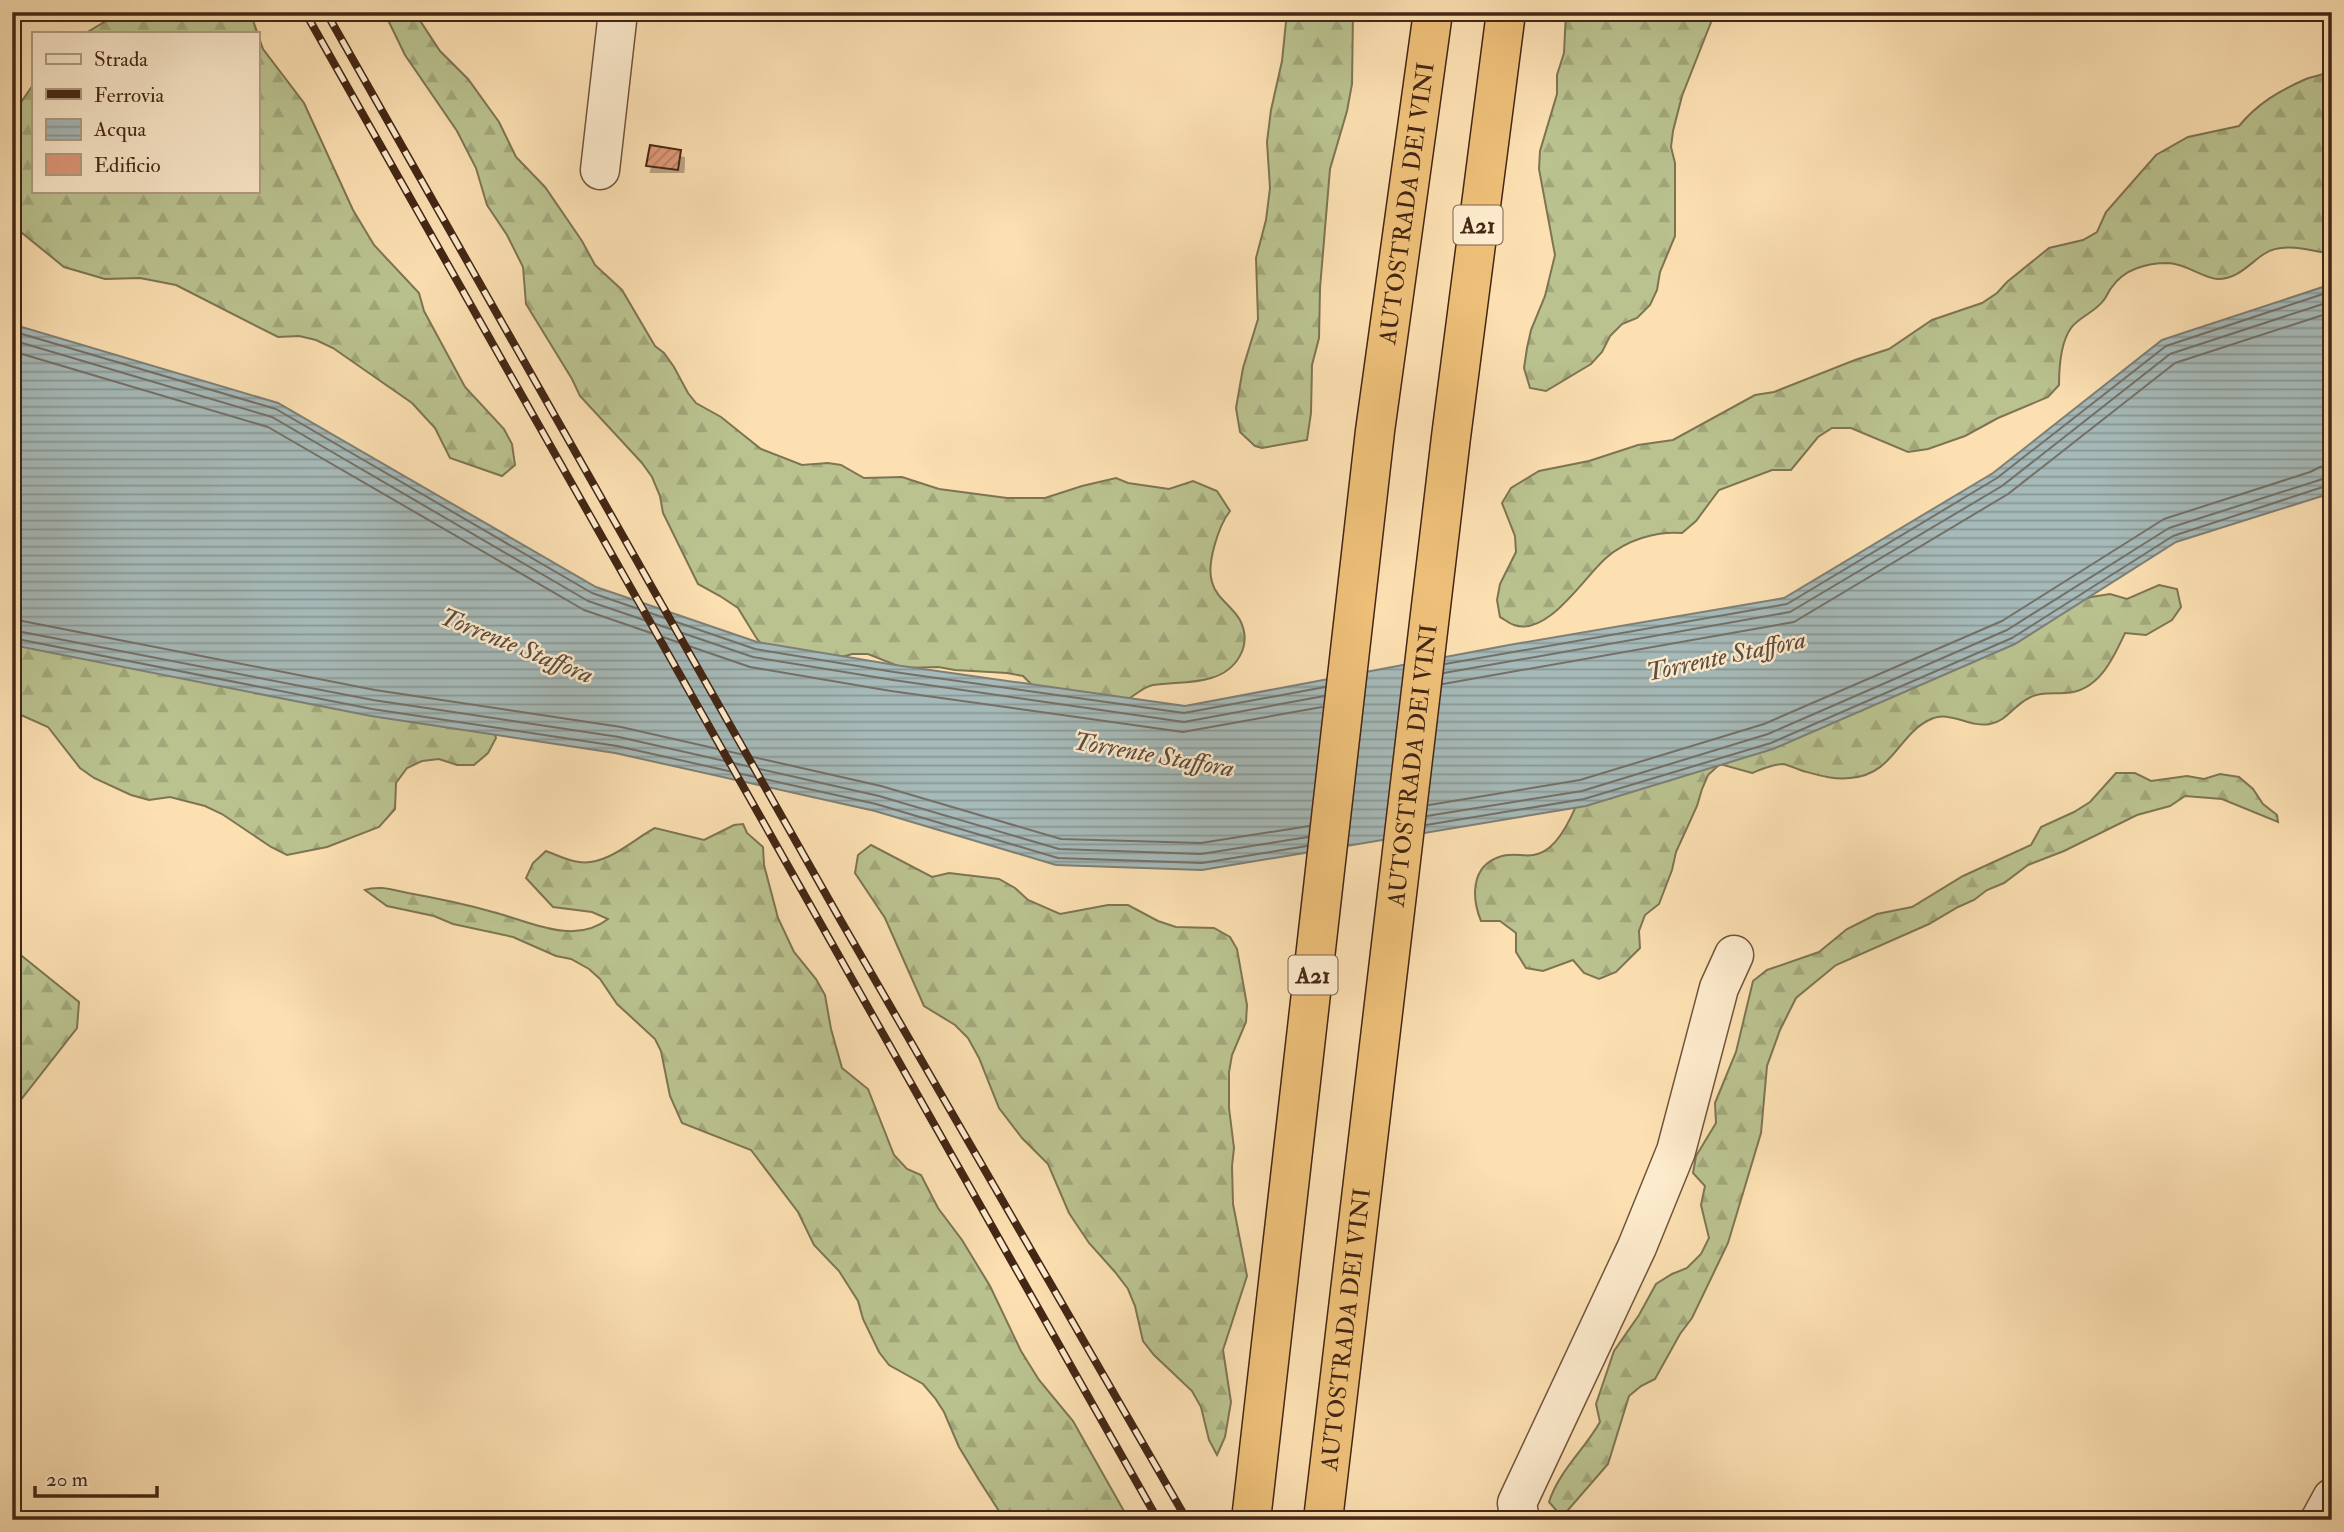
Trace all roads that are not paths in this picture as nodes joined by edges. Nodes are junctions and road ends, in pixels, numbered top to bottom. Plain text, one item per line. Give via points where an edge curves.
1 (618, 12) edge
2 (1433, 12) edge
3 (1506, 12) edge
4 (600, 170) dead end
5 (1734, 955) dead end
6 (2332, 1498) edge
7 (1251, 1520) edge
8 (1323, 1520) edge
9 (1520, 1520) edge
10 (2320, 1520) edge

1 - 4 street
2 - 7 highway, AUTOSTRADA DEI VINI / A21 via 1375,431
3 - 8 highway, AUTOSTRADA DEI VINI / A21
5 - 9 street via 1719,988 1676,1151 1637,1247 1517,1503
6 - 10 street

